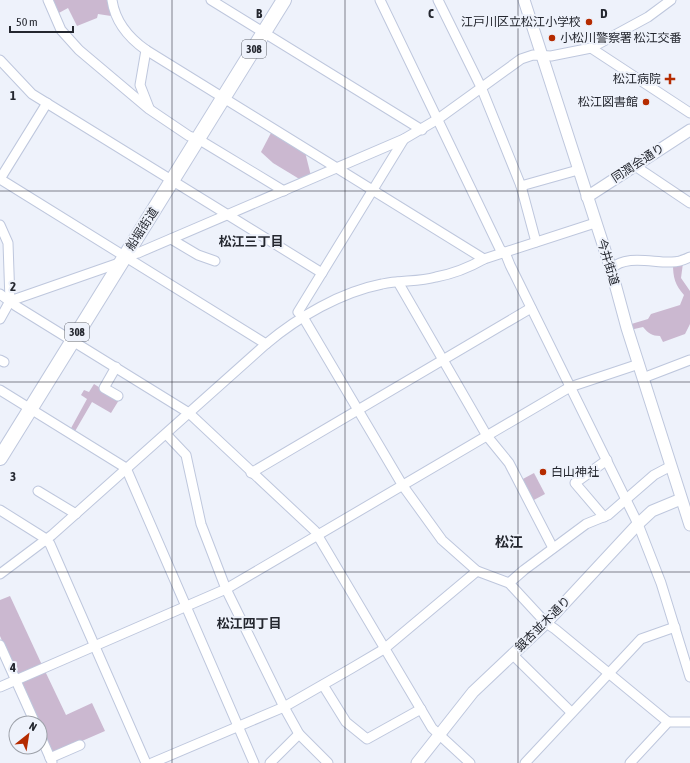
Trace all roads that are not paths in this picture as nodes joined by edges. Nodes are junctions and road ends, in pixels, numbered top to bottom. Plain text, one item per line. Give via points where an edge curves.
1 (48, 0) edge
2 (112, 0) edge
3 (211, 0) edge
4 (284, 0) edge
5 (380, 0) edge
6 (438, 0) edge
7 (524, 0) edge
8 (671, 0) edge
9 (264, 33) junction
10 (591, 48) junction
11 (146, 50) junction
12 (542, 56) junction
13 (0, 60) edge
14 (481, 87) junction
15 (224, 97) junction
16 (47, 103) junction
17 (149, 110) junction
18 (689, 110) edge
19 (438, 119) junction
20 (422, 130) junction
21 (690, 130) edge
22 (198, 139) junction
23 (404, 139) junction
24 (635, 166) junction
25 (337, 167) junction
26 (578, 170) junction
27 (173, 180) junction
28 (521, 186) junction
29 (373, 190) junction
30 (284, 191) junction
31 (587, 197) junction
32 (690, 203) edge
33 (228, 214) junction
34 (595, 223) junction
35 (0, 225) edge
36 (171, 239) junction
37 (536, 242) junction
38 (504, 252) junction
39 (690, 257) edge
40 (122, 259) junction
41 (484, 259) junction
42 (215, 261) dead end
43 (611, 269) junction
44 (322, 273) junction
45 (398, 282) junction
46 (0, 294) edge
47 (10, 301) junction
48 (531, 308) junction
49 (303, 317) junction
50 (0, 319) edge
51 (72, 341) junction
52 (266, 344) junction
53 (444, 360) junction
54 (690, 360) edge
55 (639, 364) junction
56 (116, 367) junction
57 (643, 378) junction
58 (570, 387) junction
59 (0, 390) edge
60 (118, 396) dead end
61 (30, 409) junction
62 (358, 411) junction
63 (189, 413) junction
64 (166, 434) junction
65 (487, 436) junction
66 (0, 458) edge
67 (607, 460) junction
68 (671, 466) junction
69 (126, 468) junction
70 (251, 473) junction
71 (403, 486) junction
72 (38, 491) dead end
73 (627, 499) junction
74 (682, 499) junction
75 (0, 510) edge
76 (76, 514) junction
77 (604, 517) junction
78 (638, 524) junction
79 (690, 525) edge
80 (317, 535) junction
81 (47, 540) junction
82 (553, 548) junction
83 (477, 571) junction
84 (0, 574) edge
85 (509, 582) junction
86 (226, 589) junction
87 (187, 606) junction
88 (546, 623) junction
89 (675, 627) junction
90 (0, 645) edge
91 (95, 646) junction
92 (384, 649) junction
93 (513, 655) junction
94 (609, 673) junction
95 (690, 677) edge
96 (16, 680) junction
97 (323, 685) junction
98 (0, 687) edge
99 (284, 707) junction
100 (421, 709) junction
101 (571, 712) junction
102 (31, 715) edge
103 (668, 722) junction
104 (690, 722) edge
105 (238, 726) junction
106 (299, 734) junction
107 (439, 735) junction
108 (80, 745) dead end
109 (51, 760) edge
110 (146, 763) edge
111 (152, 763) edge
112 (254, 763) edge
113 (270, 763) edge
114 (328, 763) edge
115 (417, 763) edge
116 (470, 763) edge
117 (525, 763) edge
118 (630, 763) edge

1 - 17 street via 61,30 79,50
2 - 11 street via 113,9 126,34
3 - 9 street
4 - 9 main road, 船堀街道 / 308
5 - 19 street
6 - 14 street
7 - 12 street, 今井街道
8 - 10 street via 648,17
9 - 15 main road, 船堀街道 / 308
9 - 20 street
10 - 12 street
10 - 18 street
11 - 15 street
11 - 17 street via 140,85
12 - 14 street via 533,55 521,59
12 - 26 street, 今井街道
13 - 16 street via 32,94
14 - 19 street
14 - 28 street
15 - 22 main road, 船堀街道 / 308
15 - 25 street
16 - 27 street
16 - 40 street via 0,179
17 - 22 street via 189,136
19 - 20 street
19 - 38 street via 500,249
20 - 23 street
21 - 24 street, 同潤会通り
22 - 27 main road, 船堀街道 / 308
22 - 30 street
23 - 25 street
23 - 29 street
24 - 31 street, 同潤会通り
24 - 32 street
25 - 29 street
25 - 30 street
26 - 28 street
26 - 31 street, 今井街道
27 - 33 street
27 - 40 main road, 船堀街道 / 308
28 - 37 street
29 - 41 street
29 - 44 street
30 - 33 street
31 - 34 street, 今井街道
33 - 36 street
33 - 44 street
34 - 37 street
34 - 43 street, 今井街道
35 - 47 street via 8,243
36 - 40 street
36 - 42 street via 198,255
37 - 38 street
38 - 41 street
38 - 48 street
39 - 43 street via 671,262 636,260
40 - 47 street
40 - 51 main road, 船堀街道 / 308
40 - 52 street
41 - 45 street via 436,278
43 - 55 street, 今井街道
44 - 49 street via 298,312
45 - 49 street via 368,288 337,299
45 - 53 street
46 - 47 street
47 - 50 street
47 - 51 street
48 - 53 street
48 - 58 street
49 - 52 street
49 - 62 street
51 - 56 street
51 - 61 main road, 船堀街道 / 308
52 - 63 street
53 - 62 street
53 - 65 street
54 - 57 street
55 - 57 street, 今井街道
55 - 58 street
56 - 60 street via 104,388
56 - 63 street
57 - 68 street, 今井街道
58 - 65 street
58 - 67 street
59 - 61 street
61 - 66 main road, 船堀街道 / 308
61 - 69 street
62 - 70 street
62 - 71 street
63 - 64 street
63 - 70 street
64 - 69 street
64 - 86 street via 186,455 201,524
65 - 71 street
65 - 82 street via 509,463
67 - 73 street
67 - 77 street via 575,483
68 - 73 street via 654,475
68 - 74 street, 今井街道
69 - 76 street
69 - 87 street
70 - 80 street
71 - 80 street
71 - 83 street via 442,540
72 - 76 street
73 - 77 street
73 - 78 street
74 - 78 street, 銀杏並木通り via 652,511
74 - 79 street, 今井街道
75 - 81 street
76 - 81 street
77 - 82 street via 586,524
78 - 88 street, 銀杏並木通り
78 - 89 street
80 - 86 street
80 - 92 street
81 - 84 street
81 - 91 street via 66,576
82 - 85 street
83 - 85 street
83 - 92 street
85 - 88 street
86 - 87 street
86 - 99 street
87 - 91 street
87 - 105 street
88 - 93 street, 銀杏並木通り
88 - 94 street
89 - 94 street via 641,639
89 - 95 street
90 - 96 street
91 - 96 street
91 - 110 street
92 - 97 street
92 - 100 street
93 - 101 street
93 - 107 street, 銀杏並木通り via 469,696
94 - 101 street
94 - 103 street
96 - 98 street
96 - 102 street
97 - 99 street
97 - 100 street via 346,722 367,739
99 - 105 street
99 - 106 street
100 - 107 street
101 - 117 street
103 - 104 street
103 - 118 street
105 - 111 street
105 - 112 street
106 - 113 street
106 - 114 street
107 - 115 street, 銀杏並木通り
107 - 116 street
108 - 109 street

